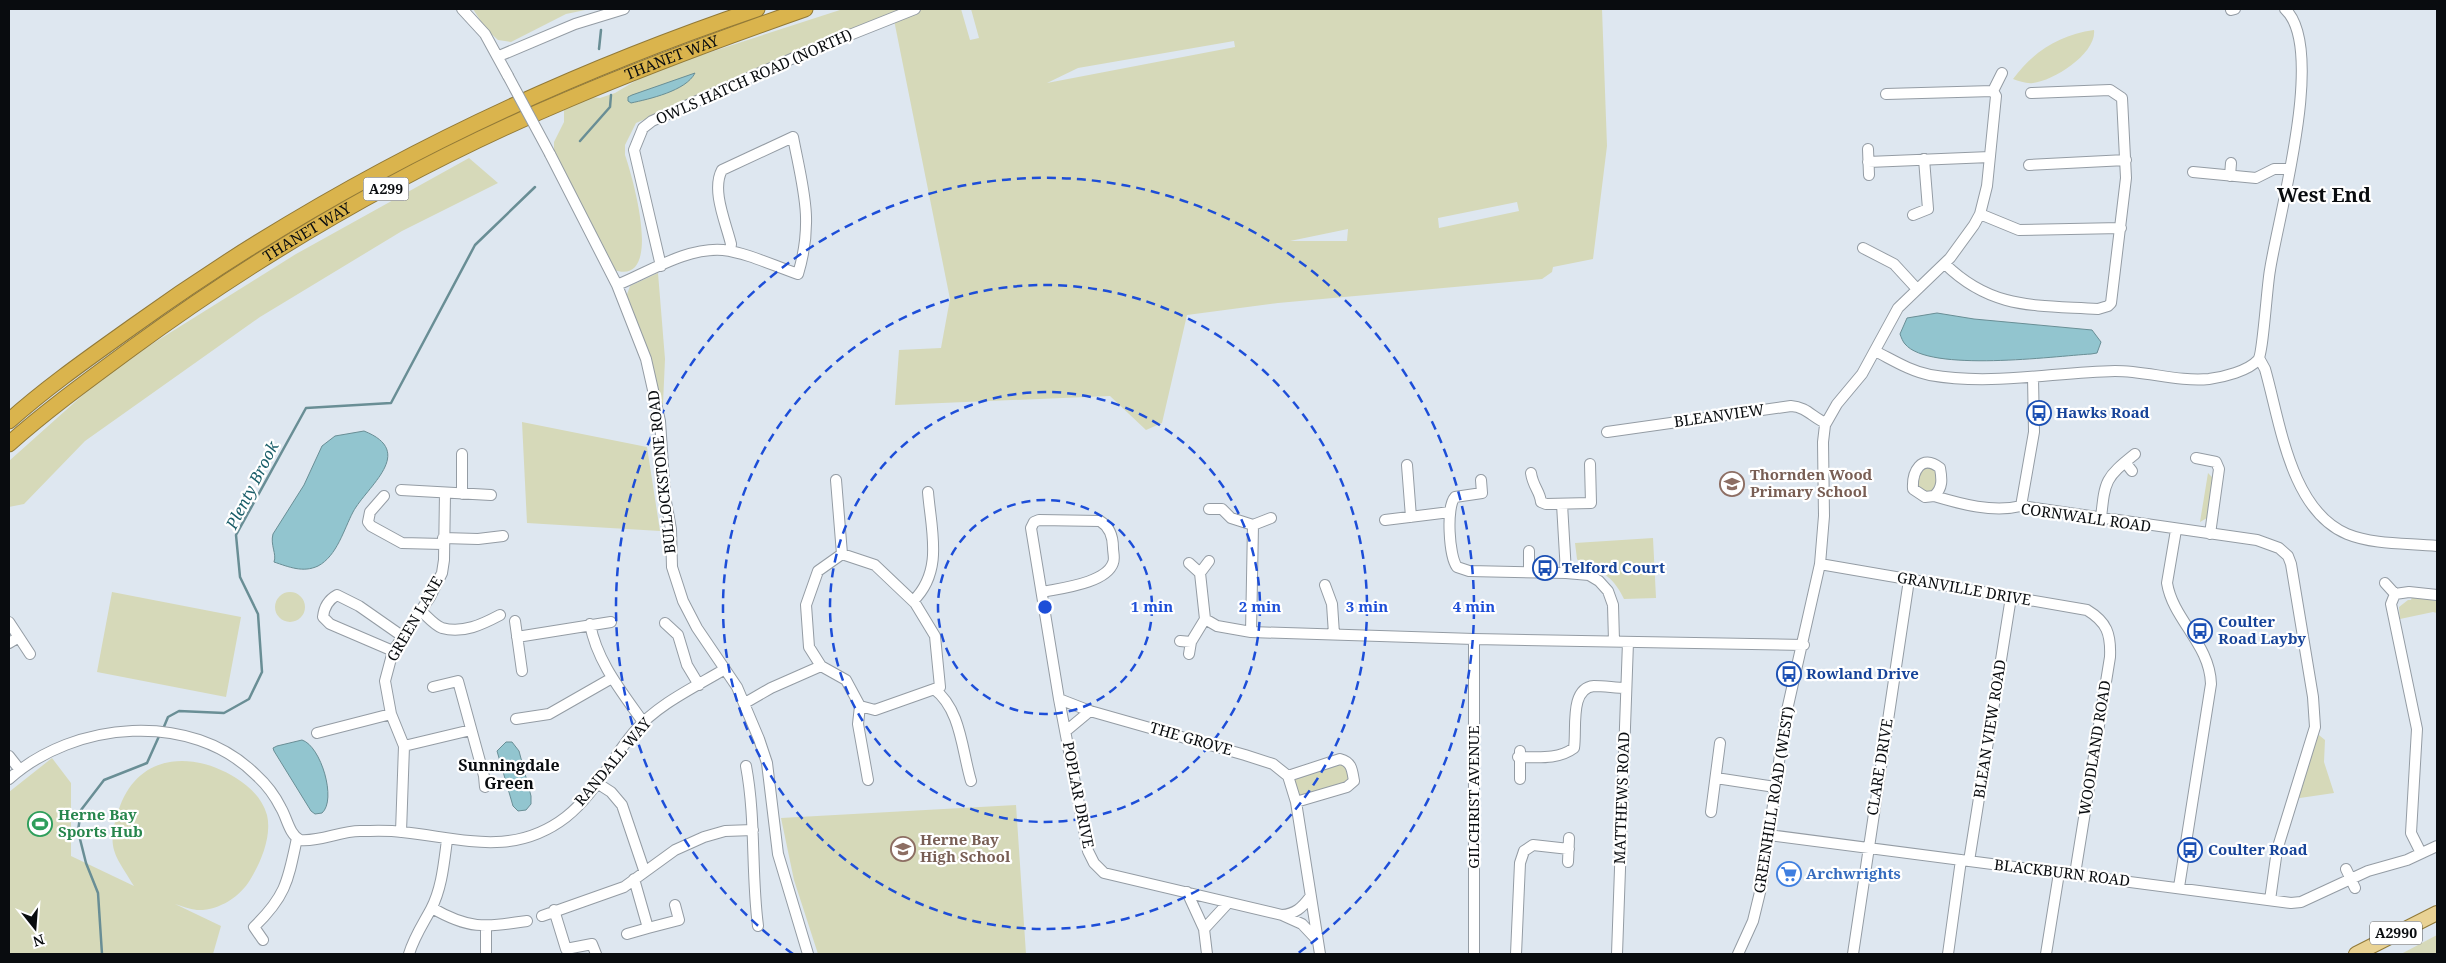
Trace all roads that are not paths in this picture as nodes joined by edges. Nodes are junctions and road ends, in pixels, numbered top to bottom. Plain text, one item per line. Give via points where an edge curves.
1 (462, 9) edge
2 (624, 9) edge
3 (757, 9) edge
4 (805, 9) edge
5 (915, 9) edge
6 (2285, 9) edge
7 (499, 56) junction
8 (2002, 73) dead end
9 (1993, 91) junction
10 (2031, 93) dead end
11 (1886, 94) dead end
12 (1868, 149) dead end
13 (1990, 157) junction
14 (1924, 159) junction
15 (2126, 160) junction
16 (1868, 162) junction
17 (2232, 163) dead end
18 (2029, 164) dead end
19 (2290, 170) junction
20 (2193, 172) dead end
21 (1869, 176) dead end
22 (2230, 176) junction
23 (1980, 214) junction
24 (1913, 215) dead end
25 (2120, 228) junction
26 (1863, 248) dead end
27 (730, 252) junction
28 (1945, 264) junction
29 (661, 266) junction
30 (617, 285) junction
31 (1917, 288) junction
32 (1875, 351) junction
33 (2259, 358) junction
34 (2034, 377) junction
35 (9, 421) edge
36 (1826, 423) junction
37 (1607, 432) dead end
38 (9, 444) edge
39 (462, 454) dead end
40 (2134, 454) dead end
41 (2196, 458) dead end
42 (2125, 462) junction
43 (1590, 464) dead end
44 (1407, 466) dead end
45 (2132, 471) dead end
46 (1531, 472) dead end
47 (836, 480) dead end
48 (1481, 480) dead end
49 (401, 490) dead end
50 (928, 492) dead end
51 (445, 493) junction
52 (462, 494) junction
53 (384, 496) dead end
54 (491, 496) dead end
55 (1934, 496) dead end
56 (1562, 504) junction
57 (2021, 506) junction
58 (1209, 508) dead end
59 (1450, 512) junction
60 (1411, 516) junction
61 (1271, 518) dead end
62 (2101, 518) junction
63 (1384, 520) dead end
64 (1253, 525) junction
65 (2176, 530) junction
66 (2210, 534) junction
67 (503, 536) dead end
68 (443, 541) junction
69 (2437, 546) edge
70 (1529, 551) dead end
71 (842, 554) junction
72 (1209, 561) dead end
73 (1189, 563) dead end
74 (1820, 564) junction
75 (1529, 572) junction
76 (1200, 573) junction
77 (1566, 573) junction
78 (1909, 580) junction
79 (2385, 582) dead end
80 (1325, 585) dead end
81 (1043, 592) junction
82 (2395, 594) junction
83 (2437, 595) edge
84 (2011, 598) junction
85 (913, 601) junction
86 (420, 610) junction
87 (500, 615) dead end
88 (1204, 619) junction
89 (9, 622) edge
90 (515, 622) dead end
91 (611, 622) dead end
92 (665, 623) dead end
93 (2104, 623) joint
94 (590, 624) junction
95 (1251, 632) junction
96 (1334, 634) junction
97 (402, 636) junction
98 (18, 637) junction
99 (517, 638) junction
100 (1474, 639) junction
101 (1180, 641) dead end
102 (1614, 641) junction
103 (9, 642) edge
104 (1191, 642) junction
105 (1628, 642) junction
106 (1804, 645) junction
107 (393, 651) junction
108 (30, 654) dead end
109 (1189, 654) dead end
110 (821, 666) junction
111 (725, 669) junction
112 (522, 672) dead end
113 (612, 678) junction
114 (699, 685) junction
115 (433, 688) dead end
116 (1626, 688) junction
117 (934, 690) junction
118 (1059, 699) junction
119 (744, 703) junction
120 (860, 706) junction
121 (1090, 710) junction
122 (391, 714) junction
123 (516, 719) dead end
124 (643, 722) junction
125 (471, 730) junction
126 (1066, 731) junction
127 (317, 733) dead end
128 (1720, 743) dead end
129 (404, 746) junction
130 (9, 756) edge
131 (746, 766) dead end
132 (20, 770) junction
133 (1288, 776) junction
134 (1716, 778) junction
135 (9, 779) edge
136 (1520, 779) dead end
137 (868, 780) dead end
138 (971, 781) dead end
139 (597, 784) junction
140 (1774, 787) junction
141 (485, 788) dead end
142 (1296, 802) junction
143 (1711, 812) dead end
144 (753, 830) junction
145 (401, 832) junction
146 (294, 835) junction
147 (1769, 835) junction
148 (447, 840) junction
149 (2437, 846) edge
150 (1868, 848) junction
151 (2422, 853) junction
152 (1965, 860) junction
153 (1568, 862) dead end
154 (2346, 868) dead end
155 (644, 870) junction
156 (2059, 872) junction
157 (2075, 874) junction
158 (634, 880) junction
159 (2353, 884) junction
160 (2179, 887) junction
161 (1187, 892) junction
162 (1310, 897) junction
163 (2270, 900) junction
164 (1228, 903) junction
165 (676, 905) dead end
166 (432, 908) junction
167 (554, 910) junction
168 (2437, 912) edge
169 (1282, 915) junction
170 (542, 916) dead end
171 (527, 921) dead end
172 (758, 926) dead end
173 (486, 927) junction
174 (648, 928) junction
175 (1204, 929) junction
176 (627, 934) dead end
177 (263, 940) dead end
178 (1318, 941) junction
179 (409, 954) edge
180 (486, 954) edge
181 (596, 954) edge
182 (808, 954) edge
183 (1207, 954) edge
184 (1320, 954) edge
185 (1474, 954) edge
186 (1516, 954) edge
187 (1617, 954) edge
188 (1738, 954) edge
189 (1852, 954) edge
190 (1948, 954) edge
191 (2046, 954) edge
192 (2356, 954) edge

1 - 7 street, BULLOCKSTONE ROAD via 485,34
2 - 7 street via 575,24
3 - 35 highway, THANET WAY / A299 via 690,32 561,85 358,185 270,236 164,304
4 - 38 highway, THANET WAY / A299 via 695,47 568,99 367,198 279,249 175,316
5 - 29 street, OWLS HATCH ROAD (NORTH) via 807,52 643,128 634,150
6 - 19 street via 2297,29 2301,70
7 - 30 street, BULLOCKSTONE ROAD, bridge
8 - 9 street
9 - 11 street
9 - 13 street, GREENHILL ROAD (WEST) via 1996,96
10 - 15 street via 2110,90 2122,98
12 - 16 street
13 - 14 street
13 - 23 street, GREENHILL ROAD (WEST)
14 - 16 street
14 - 24 street via 1928,210
15 - 18 street
15 - 25 street
16 - 21 street
17 - 22 street
19 - 22 street via 2274,169 2256,178
19 - 33 street via 2270,270
20 - 22 street
23 - 25 street via 2016,229
23 - 28 street, GREENHILL ROAD (WEST)
25 - 28 street via 2112,300 2104,308 2039,305 1998,298 1976,289
26 - 31 street via 1894,264
27 - 27 street via 718,188 722,170 793,138 808,218 798,274
27 - 29 street via 702,251
28 - 31 street, GREENHILL ROAD (WEST)
29 - 30 street
30 - 111 street, BULLOCKSTONE ROAD via 655,391 671,529 672,567 683,601 697,628
31 - 32 street, GREENHILL ROAD (WEST) via 1893,316
32 - 34 street via 1930,375 1982,379
32 - 36 street, GREENHILL ROAD (WEST)
33 - 34 street via 2237,372 2208,379 2122,371
33 - 69 street via 2265,369 2290,461 2304,490 2324,519 2341,531 2361,538
34 - 57 street via 2034,432
36 - 37 street, BLEANVIEW via 1807,410 1791,406
36 - 74 street, GREENHILL ROAD (WEST)
39 - 52 street
40 - 42 street
41 - 66 street via 2216,462 2219,469
42 - 45 street
42 - 62 street via 2109,476 2104,488
43 - 56 street via 1591,503
44 - 60 street
46 - 56 street via 1541,502
47 - 71 street
48 - 59 street via 1482,493 1455,497
49 - 51 street
50 - 85 street via 933,562 929,578
51 - 52 street
51 - 68 street, GREEN LANE
52 - 54 street
53 - 68 street via 370,512 368,522 371,526 402,543
55 - 57 street, CORNWALL ROAD via 1991,508
56 - 77 street
57 - 62 street, CORNWALL ROAD
58 - 64 street via 1222,509 1231,518
59 - 60 street
59 - 75 street via 1453,559 1457,567 1469,571
60 - 63 street
61 - 64 street
62 - 65 street, CORNWALL ROAD
64 - 95 street
65 - 66 street, CORNWALL ROAD
65 - 160 street via 2166,583 2172,603 2210,668 2211,684
66 - 163 street, CORNWALL ROAD via 2257,540 2279,548 2288,556 2295,586 2315,727 2277,850
67 - 68 street
68 - 86 street, GREEN LANE via 442,573
70 - 75 street
71 - 85 street via 875,565
71 - 110 street via 818,571 806,604 809,647
72 - 76 street
73 - 76 street
74 - 78 street, GRANVILLE DRIVE
74 - 106 street, GREENHILL ROAD (WEST)
75 - 77 street
76 - 88 street
77 - 102 street via 1589,575 1608,591 1613,605
78 - 84 street, GRANVILLE DRIVE
78 - 150 street, CLARE DRIVE
79 - 82 street
80 - 96 street via 1332,604
81 - 81 street, POPLAR DRIVE via 1031,528 1033,524 1039,520 1100,521 1104,524 1113,541 1114,562 1110,568 1096,580
81 - 118 street, POPLAR DRIVE
82 - 83 street
82 - 151 street via 2391,604 2417,729 2411,833
84 - 93 street, GRANVILLE DRIVE via 2087,610
84 - 152 street, BLEAN VIEW ROAD
85 - 117 street via 935,636 940,687
86 - 87 street via 441,628 450,629 482,625
86 - 97 street, GREEN LANE
88 - 95 street via 1217,626
88 - 104 street
89 - 98 street
90 - 99 street
91 - 94 street
92 - 114 street via 678,635 687,665
93 - 157 street, WOODLAND ROAD via 2111,641 2110,657
94 - 99 street
94 - 113 street via 597,650
95 - 96 street
96 - 100 street
97 - 107 street, GREEN LANE
97 - 107 street via 337,595 324,609 323,617 330,624
98 - 103 street
98 - 108 street
99 - 112 street
100 - 102 street
100 - 185 street, GILCHRIST AVENUE
101 - 104 street
102 - 105 street
104 - 109 street
105 - 106 street
105 - 116 street, MATTHEWS ROAD
106 - 140 street, GREENHILL ROAD (WEST) via 1785,719
107 - 122 street, GREEN LANE via 386,680
110 - 119 street via 784,681
110 - 120 street via 846,680
111 - 114 street, RANDALL WAY
111 - 119 street, BULLOCKSTONE ROAD
113 - 123 street via 549,714
113 - 124 street
114 - 124 street, RANDALL WAY
115 - 125 street via 458,681
116 - 136 street via 1592,686 1582,692 1576,701 1574,748 1556,756 1519,753
116 - 187 street, MATTHEWS ROAD
117 - 120 street via 874,710
117 - 138 street via 956,720
118 - 121 street, THE GROVE
118 - 126 street, POPLAR DRIVE
119 - 182 street, BULLOCKSTONE ROAD via 767,764 778,854
120 - 137 street via 858,724
121 - 126 street
121 - 133 street, THE GROVE via 1273,764
122 - 127 street
122 - 129 street, GREEN LANE
124 - 139 street, RANDALL WAY
125 - 129 street
125 - 141 street
126 - 161 street, POPLAR DRIVE via 1088,851 1094,863 1104,872
128 - 134 street
129 - 145 street, GREEN LANE
130 - 132 street
131 - 144 street
132 - 135 street
132 - 146 street via 55,748 106,733 149,731 207,742 233,755 256,774 274,797
133 - 142 street
133 - 142 street via 1340,759 1351,766 1354,781 1348,786
134 - 140 street
134 - 143 street
139 - 148 street, RANDALL WAY via 566,817 527,838 491,843
139 - 155 street via 611,792 622,805
140 - 147 street, GREENHILL ROAD (WEST)
142 - 162 street
144 - 155 street via 725,831 704,837 675,850
144 - 172 street via 753,889
145 - 146 street, RANDALL WAY via 350,831 307,840
145 - 148 street, RANDALL WAY
146 - 177 street via 288,881 272,910 254,927
147 - 150 street, BLACKBURN ROAD
147 - 188 street, GREENHILL ROAD (WEST) via 1753,921
148 - 166 street via 443,870
149 - 151 street, BLACKBURN ROAD
150 - 152 street, BLACKBURN ROAD
150 - 189 street, CLARE DRIVE
151 - 159 street, BLACKBURN ROAD via 2368,871
152 - 156 street, BLACKBURN ROAD
152 - 190 street, BLEAN VIEW ROAD
153 - 186 street via 1569,843 1534,844 1524,851 1520,863
154 - 159 street
155 - 158 street
156 - 157 street, BLACKBURN ROAD
156 - 191 street
157 - 160 street, BLACKBURN ROAD
158 - 167 street via 624,887
158 - 174 street
159 - 163 street, BLACKBURN ROAD via 2301,902
160 - 163 street, BLACKBURN ROAD
161 - 164 street, POPLAR DRIVE
161 - 175 street
162 - 169 street via 1292,914
162 - 178 street
164 - 169 street, POPLAR DRIVE
164 - 175 street
165 - 174 street via 679,920
166 - 173 street via 458,921
166 - 179 street
167 - 170 street
167 - 181 street via 566,950 592,944
168 - 192 main road, A2990
169 - 178 street, POPLAR DRIVE via 1302,924
171 - 173 street
173 - 180 street
174 - 176 street
175 - 183 street
178 - 184 street

